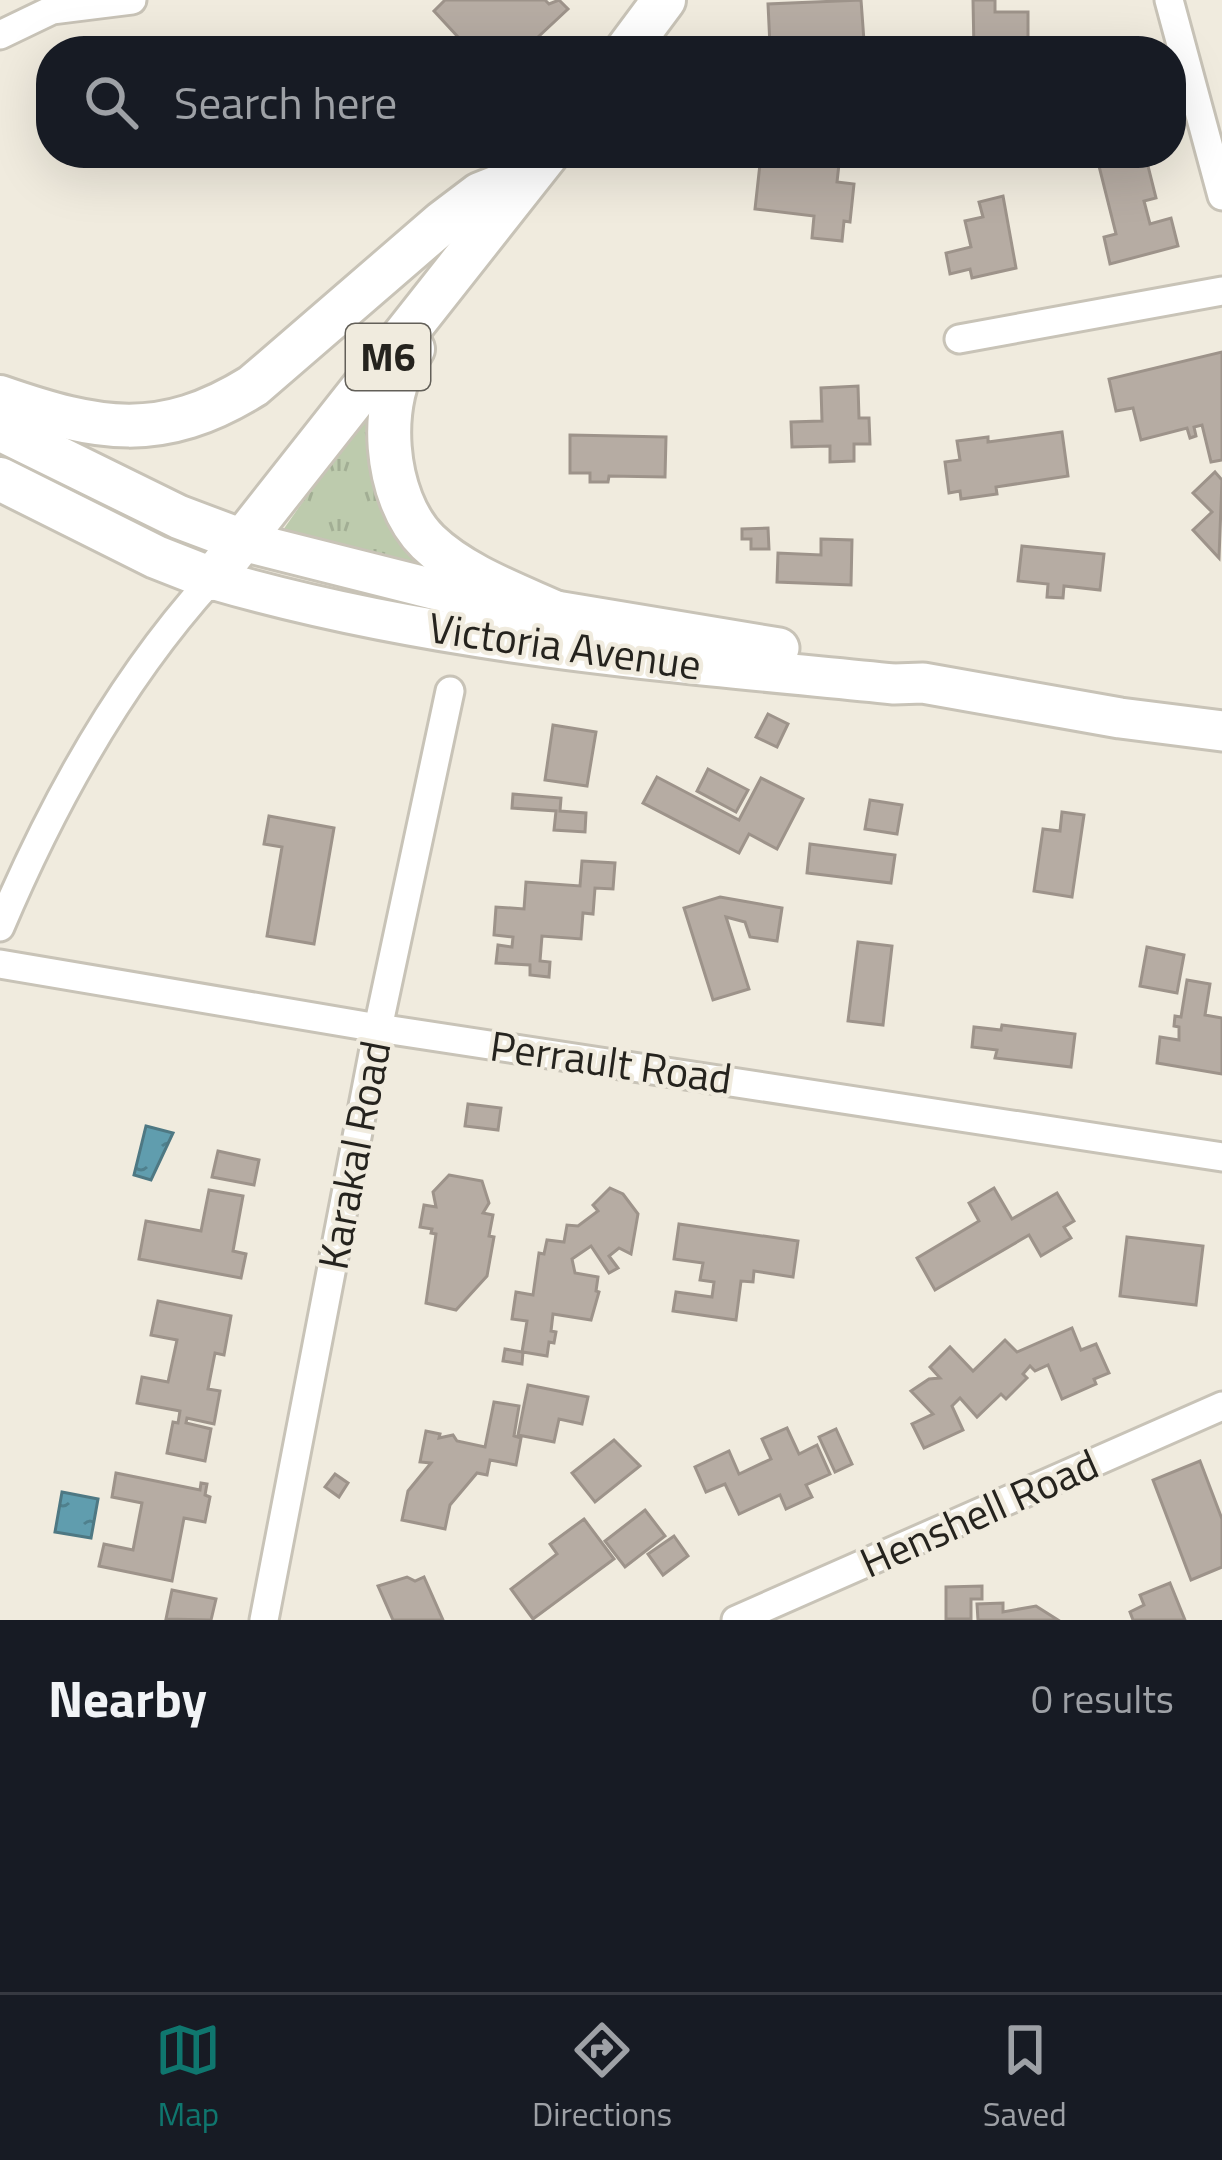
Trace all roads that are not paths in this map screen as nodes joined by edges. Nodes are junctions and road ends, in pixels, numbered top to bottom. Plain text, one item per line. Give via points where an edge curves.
1 (133, 0) edge
2 (664, 0) edge
3 (1169, 0) edge
4 (52, 5) edge
5 (0, 35) edge
6 (637, 36) edge
7 (1179, 36) edge
8 (1186, 63) edge
9 (530, 168) edge
10 (536, 168) edge
11 (1222, 196) edge
12 (441, 290) junction
13 (1222, 291) edge
14 (959, 339) dead end
15 (0, 398) edge
16 (0, 429) edge
17 (0, 479) edge
18 (243, 541) junction
19 (212, 579) junction
20 (559, 614) junction
21 (923, 682) junction
22 (450, 691) dead end
23 (1222, 731) edge
24 (0, 927) edge
25 (0, 964) edge
26 (379, 1028) junction
27 (1222, 1156) edge
28 (1222, 1406) edge
29 (264, 1620) edge
30 (736, 1620) edge

1 - 4 street
2 - 6 main road
3 - 7 street
4 - 5 street
8 - 11 street
9 - 15 main road via 480,194 214,410 104,425
10 - 12 main road, M6
12 - 18 main road, M6
12 - 20 main road via 393,389 390,449 404,503 426,540 449,559
13 - 14 street
16 - 18 main road
17 - 19 main road
18 - 19 main road, M6
18 - 20 street, Victoria Avenue
19 - 21 street, Victoria Avenue via 297,604 519,644
19 - 24 street via 74,771
20 - 21 street, Victoria Avenue via 861,662
21 - 23 street, Victoria Avenue
22 - 26 street, Karakal Road
25 - 26 street, Perrault Road
26 - 27 street, Perrault Road
26 - 29 street, Karakal Road
28 - 30 street, Henshell Road

